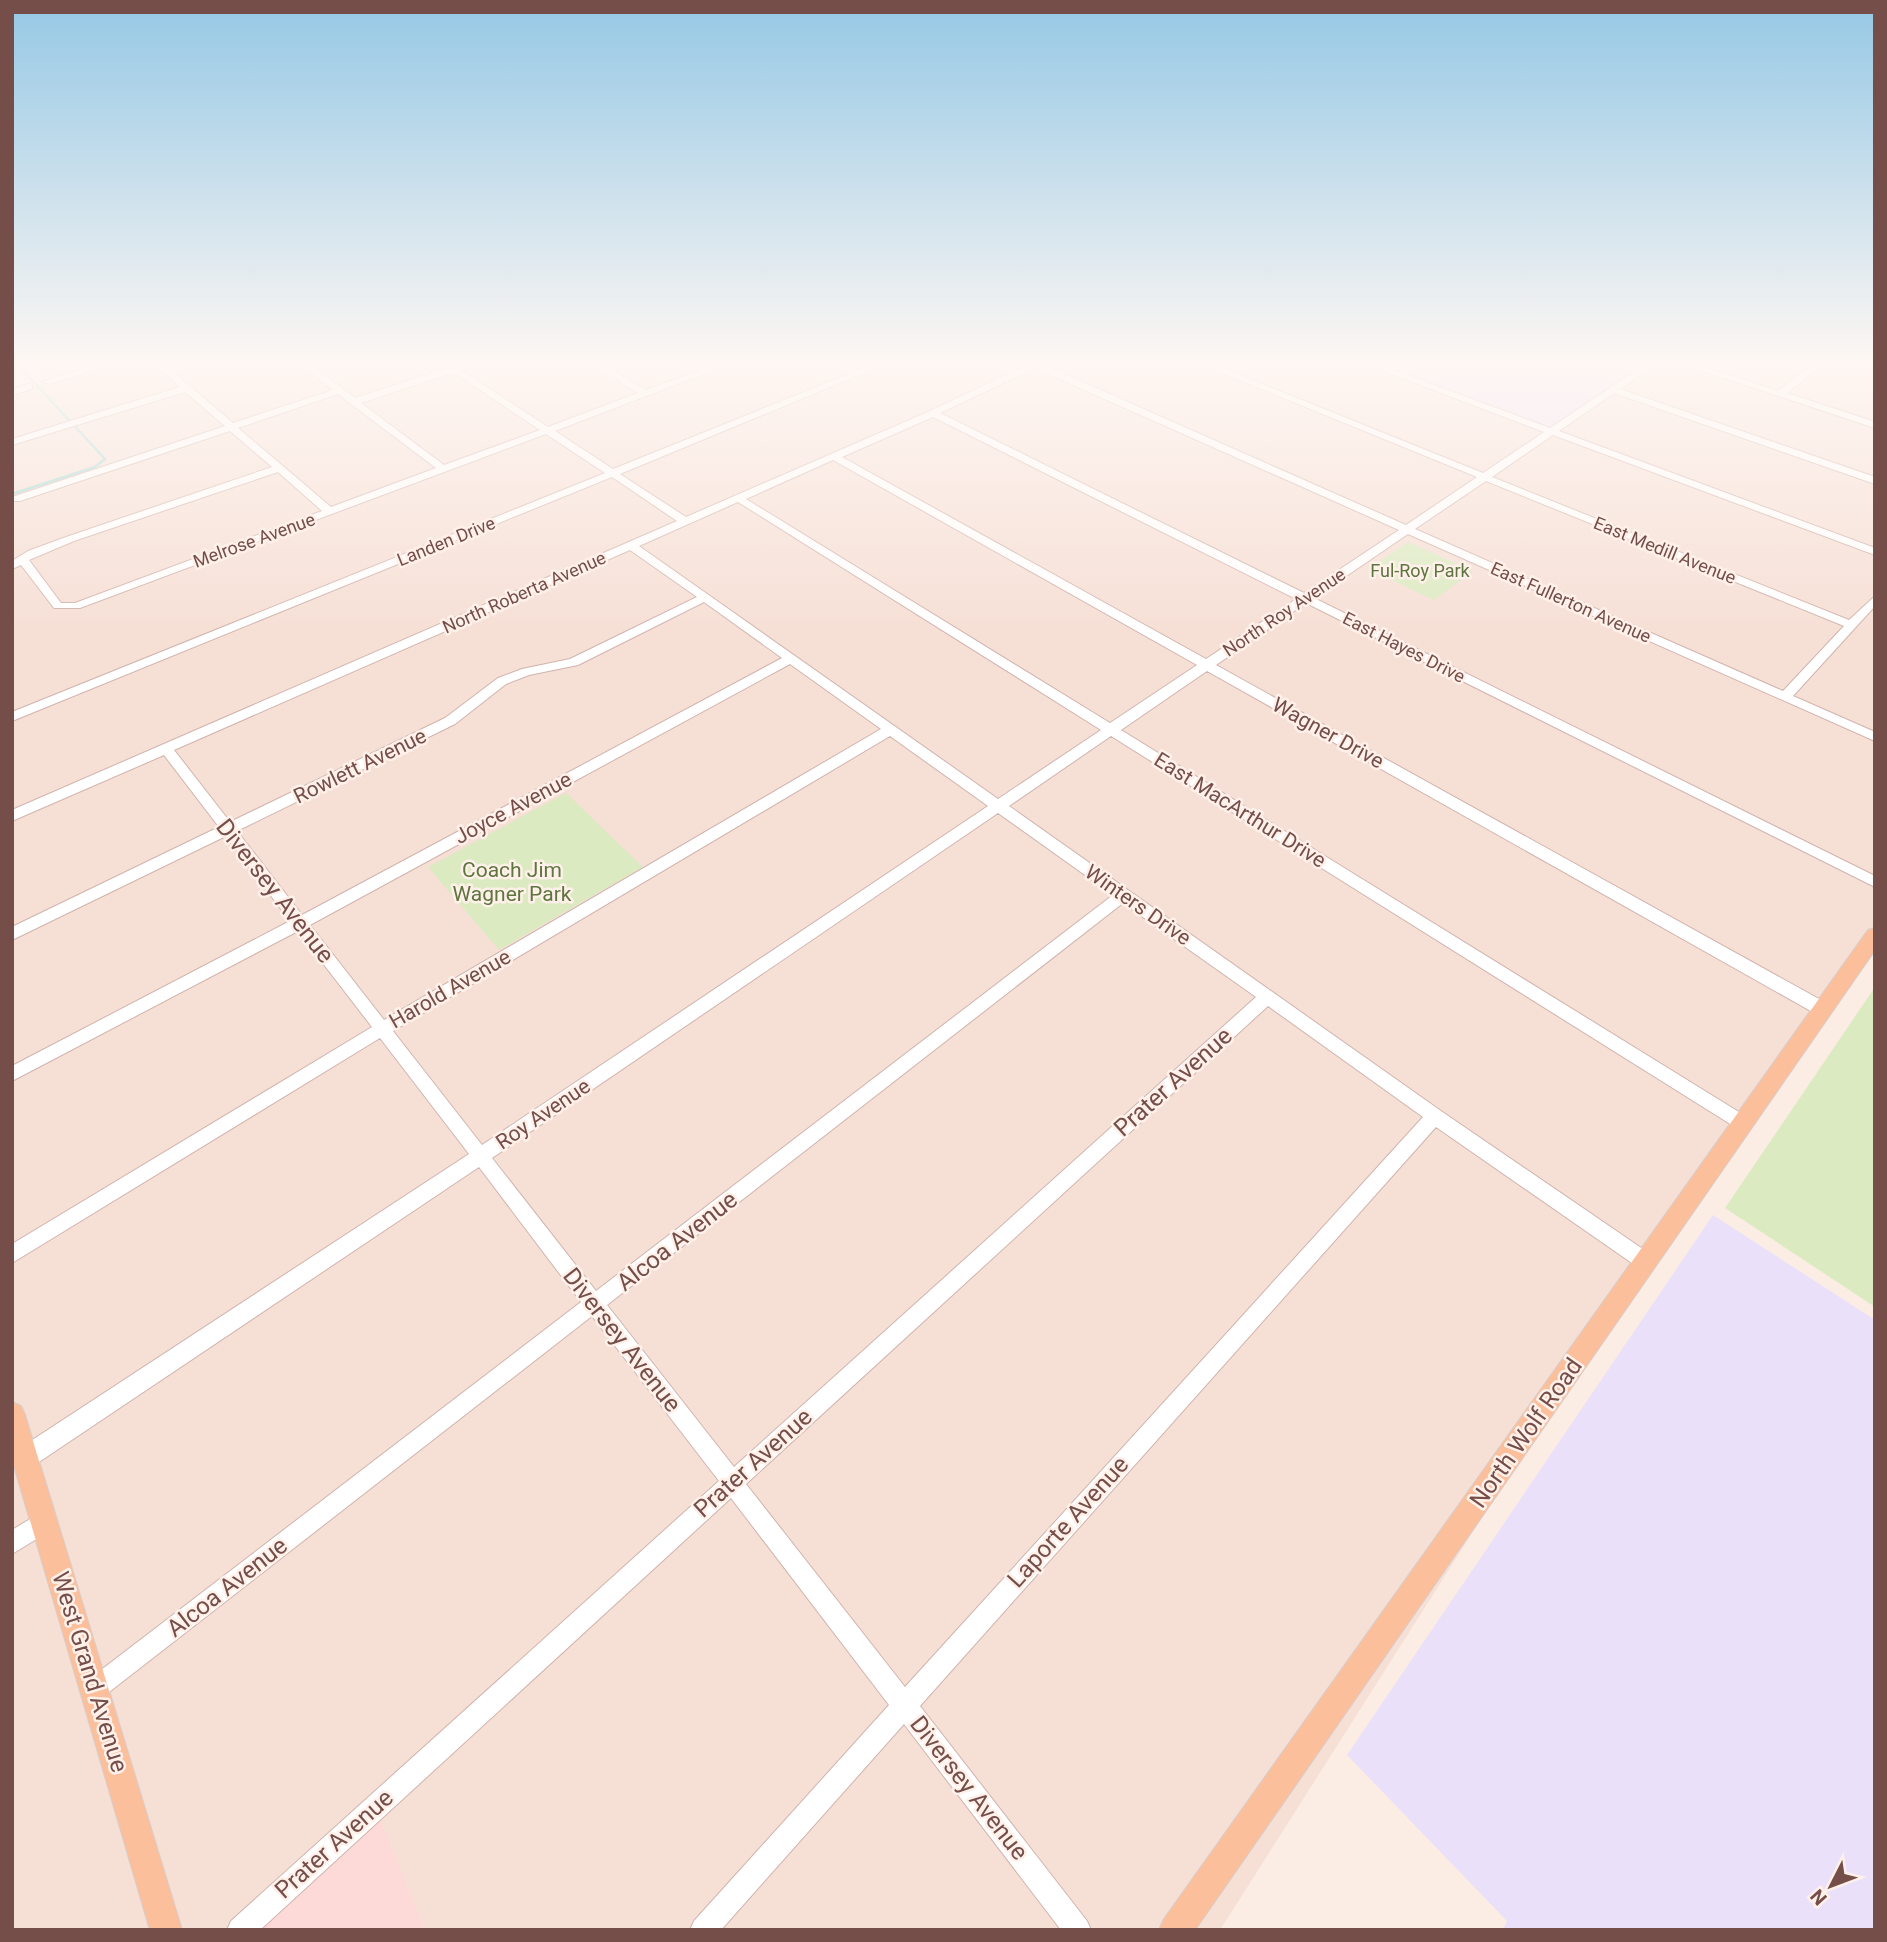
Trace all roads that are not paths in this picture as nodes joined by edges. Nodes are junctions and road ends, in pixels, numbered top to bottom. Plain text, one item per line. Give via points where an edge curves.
1 (141, 456) edge
2 (262, 456) edge
3 (424, 456) edge
4 (481, 456) edge
5 (584, 456) edge
6 (657, 456) edge
7 (836, 456) edge
8 (1019, 456) edge
9 (1240, 456) edge
10 (1432, 456) edge
11 (1517, 456) edge
12 (1616, 456) edge
13 (1802, 456) edge
14 (833, 457) junction
15 (277, 469) junction
16 (443, 470) junction
17 (612, 474) junction
18 (1485, 477) junction
19 (1875, 481) edge
20 (738, 498) junction
21 (16, 499) dead end
22 (330, 512) junction
23 (685, 521) junction
24 (1406, 529) junction
25 (631, 545) junction
26 (1875, 552) edge
27 (23, 560) junction
28 (12, 566) edge
29 (704, 598) junction
30 (1306, 598) junction
31 (1875, 599) edge
32 (1851, 625) junction
33 (791, 658) junction
34 (1206, 664) junction
35 (1785, 697) junction
36 (12, 717) edge
37 (1110, 729) junction
38 (890, 730) junction
39 (1875, 737) edge
40 (166, 749) junction
41 (1057, 764) joint
42 (998, 805) junction
43 (12, 816) edge
44 (228, 830) junction
45 (1875, 882) edge
46 (1123, 895) junction
47 (300, 923) junction
48 (12, 934) edge
49 (1875, 935) edge
50 (1268, 996) junction
51 (1822, 1009) junction
52 (382, 1029) junction
53 (12, 1074) edge
54 (1435, 1116) junction
55 (1741, 1122) junction
56 (481, 1156) junction
57 (12, 1254) edge
58 (1646, 1262) junction
59 (595, 1305) junction
60 (12, 1415) edge
61 (25, 1458) junction
62 (732, 1482) junction
63 (45, 1521) junction
64 (12, 1543) edge
65 (96, 1688) junction
66 (904, 1704) junction
67 (166, 1930) edge
68 (240, 1930) edge
69 (703, 1930) edge
70 (1078, 1930) edge
71 (1175, 1930) edge

1 - 21 street
2 - 15 street
3 - 16 street
4 - 16 street, Melrose Avenue
5 - 17 street
6 - 17 street, Landen Drive
7 - 14 street, North Roberta Avenue
8 - 30 street, East Hayes Drive
9 - 24 street, East Fullerton Avenue
10 - 18 street, East Medill Avenue
11 - 18 street, North Roy Avenue
12 - 26 street
13 - 19 street
14 - 20 street, North Roberta Avenue
14 - 34 street, Wagner Drive
15 - 22 street
15 - 27 street via 70,539
16 - 22 street, Melrose Avenue
17 - 23 street
17 - 36 street, Landen Drive
18 - 24 street, North Roy Avenue
18 - 32 street, East Medill Avenue
20 - 23 street, North Roberta Avenue
20 - 37 street, East MacArthur Drive
22 - 27 street, Melrose Avenue via 76,606 58,606
23 - 25 street, North Roberta Avenue
24 - 30 street, North Roy Avenue
24 - 35 street, East Fullerton Avenue
25 - 29 street, Winters Drive
25 - 40 street, North Roberta Avenue
27 - 28 street
29 - 33 street, Winters Drive
29 - 44 street, Rowlett Avenue via 574,662 502,681 450,721
30 - 34 street, North Roy Avenue
30 - 45 street, East Hayes Drive
31 - 32 street
32 - 35 street
33 - 38 street, Winters Drive
33 - 47 street, Joyce Avenue
34 - 37 street, North Roy Avenue
34 - 51 street, Wagner Drive
35 - 39 street, East Fullerton Avenue
37 - 41 street, North Roy Avenue
37 - 55 street, East MacArthur Drive
38 - 42 street, Winters Drive
38 - 52 street, Harold Avenue
40 - 43 street, North Roberta Avenue
40 - 44 street, Diversey Avenue
41 - 42 street, Roy Avenue
42 - 46 street, Winters Drive
42 - 56 street, Roy Avenue
44 - 47 street, Diversey Avenue
44 - 48 street, Rowlett Avenue
46 - 50 street, Winters Drive
46 - 59 street, Alcoa Avenue
47 - 52 street, Diversey Avenue
47 - 53 street, Joyce Avenue
49 - 51 main road, North Wolf Road
50 - 54 street, Winters Drive
50 - 62 street, Prater Avenue
51 - 55 main road, North Wolf Road
52 - 56 street, Diversey Avenue
52 - 57 street, Harold Avenue
54 - 58 street, Winters Drive
54 - 66 street, Laporte Avenue
55 - 58 main road, North Wolf Road
56 - 59 street, Diversey Avenue
56 - 61 street, Roy Avenue
58 - 71 main road, North Wolf Road
59 - 62 street, Diversey Avenue
59 - 65 street, Alcoa Avenue
60 - 61 main road, West Grand Avenue
61 - 63 main road, West Grand Avenue
62 - 66 street, Diversey Avenue
62 - 68 street, Prater Avenue
63 - 64 street
63 - 65 main road, West Grand Avenue
65 - 67 main road, West Grand Avenue
66 - 69 street, Laporte Avenue
66 - 70 street, Diversey Avenue

